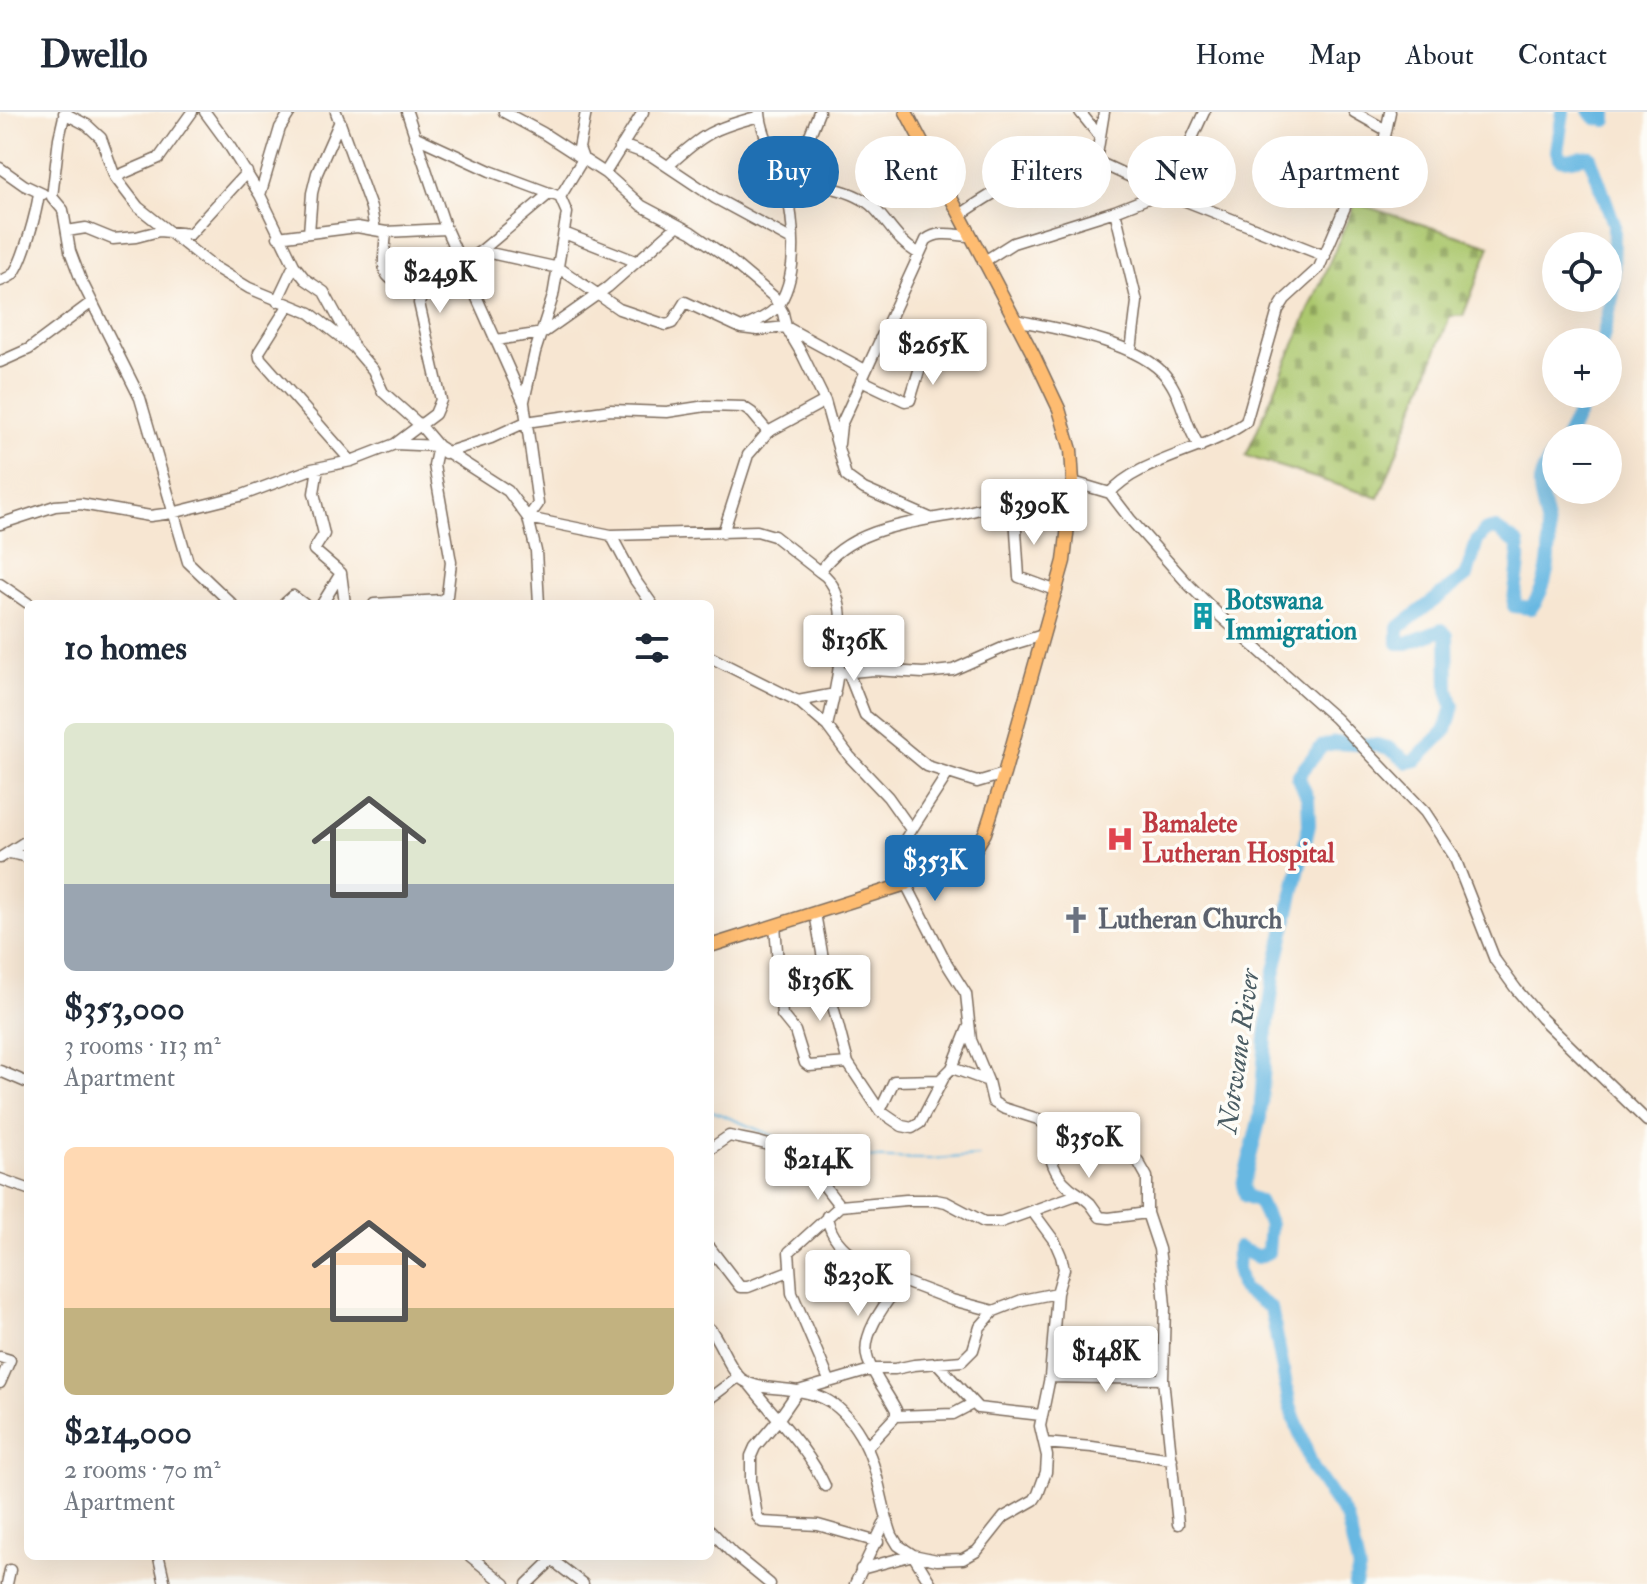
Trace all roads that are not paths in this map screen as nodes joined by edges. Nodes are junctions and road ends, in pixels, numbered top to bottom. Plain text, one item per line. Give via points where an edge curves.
1 (192, 112) edge
2 (290, 112) edge
3 (407, 112) edge
4 (586, 112) edge
5 (643, 112) edge
6 (819, 112) edge
7 (906, 112) edge
8 (1080, 112) edge
9 (1104, 112) edge
10 (1204, 112) edge
11 (1354, 112) edge
12 (1390, 112) edge
13 (65, 113) edge
14 (512, 114) edge
15 (760, 114) edge
16 (210, 115) edge
17 (338, 117) edge
18 (1386, 130) junction
19 (414, 136) junction
20 (770, 136) edge
21 (810, 136) edge
22 (1099, 136) edge
23 (1100, 136) edge
24 (1193, 136) edge
25 (622, 145) junction
26 (583, 159) junction
27 (668, 166) junction
28 (0, 168) edge
29 (247, 172) junction
30 (605, 173) junction
31 (115, 177) junction
32 (39, 193) junction
33 (839, 193) edge
34 (260, 195) junction
35 (555, 195) junction
36 (52, 197) junction
37 (982, 200) edge
38 (1127, 206) edge
39 (791, 208) edge
40 (1204, 208) edge
41 (1115, 211) junction
42 (960, 215) junction
43 (676, 227) junction
44 (446, 229) junction
45 (67, 231) junction
46 (381, 231) junction
47 (309, 233) junction
48 (564, 233) junction
49 (175, 235) junction
50 (970, 236) junction
51 (278, 237) junction
52 (792, 240) junction
53 (481, 251) junction
54 (918, 253) junction
55 (1325, 256) junction
56 (635, 261) junction
57 (983, 262) junction
58 (461, 263) junction
59 (294, 265) junction
60 (559, 268) junction
61 (0, 281) edge
62 (426, 288) junction
63 (598, 295) junction
64 (277, 301) junction
65 (92, 302) junction
66 (779, 305) junction
67 (288, 306) junction
68 (1015, 320) junction
69 (786, 327) junction
70 (741, 328) junction
71 (543, 333) junction
72 (880, 339) junction
73 (496, 340) junction
74 (355, 349) junction
75 (1131, 351) junction
76 (0, 362) edge
77 (863, 375) junction
78 (825, 401) junction
79 (524, 403) junction
80 (526, 422) junction
81 (421, 426) junction
82 (768, 432) junction
83 (395, 444) junction
84 (1200, 447) junction
85 (442, 449) junction
86 (838, 454) junction
87 (351, 461) junction
88 (318, 468) junction
89 (1073, 489) junction
90 (1110, 493) junction
91 (1014, 500) junction
92 (172, 513) junction
93 (528, 518) junction
94 (930, 518) junction
95 (0, 524) edge
96 (723, 533) junction
97 (611, 535) junction
98 (820, 572) junction
99 (341, 573) junction
100 (0, 584) edge
101 (1057, 591) junction
102 (223, 600) edge
103 (324, 600) edge
104 (344, 600) edge
105 (442, 600) edge
106 (539, 600) edge
107 (649, 600) edge
108 (24, 601) edge
109 (841, 634) junction
110 (1043, 635) junction
111 (714, 659) edge
112 (894, 671) junction
113 (843, 673) junction
114 (835, 694) junction
115 (798, 701) junction
116 (827, 726) junction
117 (948, 773) junction
118 (1004, 774) junction
119 (910, 828) junction
120 (24, 843) edge
121 (5, 856) edge
122 (906, 884) junction
123 (815, 913) junction
124 (775, 925) junction
125 (714, 945) edge
126 (968, 1028) junction
127 (848, 1063) junction
128 (952, 1068) junction
129 (0, 1071) edge
130 (943, 1079) junction
131 (24, 1081) edge
132 (988, 1081) junction
133 (880, 1111) junction
134 (1647, 1121) edge
135 (1049, 1128) junction
136 (714, 1146) edge
137 (0, 1179) edge
138 (24, 1188) edge
139 (1079, 1194) junction
140 (840, 1206) junction
141 (1033, 1212) junction
142 (1147, 1213) junction
143 (827, 1216) junction
144 (714, 1253) edge
145 (789, 1271) junction
146 (902, 1281) junction
147 (1057, 1293) junction
148 (994, 1311) junction
149 (714, 1334) edge
150 (0, 1357) edge
151 (937, 1363) junction
152 (874, 1369) junction
153 (738, 1377) junction
154 (1050, 1377) junction
155 (1163, 1379) junction
156 (829, 1380) junction
157 (0, 1383) edge
158 (750, 1385) junction
159 (798, 1391) junction
160 (714, 1395) edge
161 (972, 1404) junction
162 (1041, 1415) junction
163 (896, 1416) junction
164 (778, 1420) junction
165 (1044, 1443) junction
166 (867, 1447) junction
167 (1172, 1459) junction
168 (825, 1486) dead end
169 (886, 1520) junction
170 (1178, 1524) dead end
171 (714, 1534) edge
172 (878, 1542) junction
173 (913, 1555) junction
174 (159, 1560) edge
175 (475, 1560) edge
176 (548, 1560) edge
177 (550, 1560) edge
178 (861, 1569) junction
179 (10, 1570) dead end
180 (7, 1584) edge
181 (165, 1584) edge
182 (505, 1584) edge
183 (527, 1584) edge
184 (583, 1584) edge
185 (770, 1584) edge
186 (855, 1584) edge
187 (931, 1584) edge

1 - 31 street via 159,158
2 - 34 street
3 - 19 street
4 - 26 street via 579,148
5 - 25 street
6 - 21 street
7 - 42 main road
8 - 22 street
9 - 23 street
10 - 24 street
11 - 18 street
12 - 18 street
13 - 31 street via 101,138
13 - 36 street
14 - 26 street
15 - 20 street
15 - 27 street via 702,135
16 - 29 street
17 - 46 street
17 - 47 street via 317,173
18 - 55 street via 1376,170 1348,200
19 - 35 street
19 - 44 street
25 - 27 street
25 - 30 street
26 - 30 street
26 - 35 street
27 - 52 street
28 - 32 street
29 - 34 street
29 - 49 street via 190,234
30 - 43 street
31 - 49 street via 138,207
32 - 36 street
32 - 61 street via 17,267
33 - 54 street via 873,206 901,243
34 - 51 street
35 - 48 street via 567,213
35 - 53 street
36 - 45 street via 63,210
37 - 42 street
38 - 41 street
39 - 52 street
40 - 55 street
41 - 57 street via 1013,243
41 - 75 street via 1137,302
42 - 50 main road
43 - 56 street
43 - 66 street via 724,255
44 - 46 street
44 - 58 street
45 - 49 street via 86,228 113,239 159,231
45 - 65 street
46 - 47 street via 357,227
46 - 62 street via 386,276 396,284
47 - 51 street
48 - 56 street
48 - 60 street
49 - 64 street via 219,270
50 - 54 street via 934,234
50 - 57 main road
51 - 59 street
52 - 66 street via 792,266
53 - 58 street
53 - 60 street
54 - 72 street
55 - 84 street via 1278,310 1246,422
56 - 63 street
57 - 68 main road
58 - 62 street
58 - 73 street
59 - 64 street
59 - 74 street via 324,292
60 - 63 street
60 - 71 street
62 - 81 street via 419,303 441,400
63 - 70 street via 619,309 666,325 685,302
63 - 71 street
64 - 67 street
65 - 76 street via 29,349
65 - 92 street via 140,398
66 - 69 street
66 - 70 street
67 - 74 street via 310,313
67 - 87 street via 260,358
68 - 75 street
68 - 89 main road via 1059,409 1071,450
69 - 70 street
69 - 77 street
69 - 78 street
71 - 73 street
71 - 79 street
72 - 77 street
72 - 77 street via 922,361 910,400
73 - 79 street
74 - 81 street via 383,392
75 - 84 street via 1159,368 1172,384
77 - 86 street via 841,425
78 - 82 street
78 - 86 street
79 - 80 street
80 - 82 street via 611,410 743,407
80 - 85 street via 491,438
80 - 93 street via 538,504
81 - 83 street
81 - 85 street
82 - 96 street via 748,455
83 - 85 street
83 - 87 street
84 - 90 street via 1121,480
85 - 93 street via 508,491
85 - 105 street via 434,465 451,562
86 - 94 street via 846,476 864,489
87 - 88 street
88 - 92 street
88 - 99 street via 314,493 324,534 314,550
89 - 90 street
89 - 91 street
89 - 101 main road
90 - 134 street via 1188,584 1335,718 1432,821 1454,856 1495,960 1541,1018
91 - 94 street
91 - 101 street via 1019,577
92 - 95 street via 140,515 81,504 55,506
92 - 102 street via 188,562
93 - 97 street
93 - 106 street
94 - 98 street via 849,545 828,559
96 - 97 street
96 - 98 street via 766,533
97 - 107 street
98 - 109 street via 835,586
99 - 103 street
99 - 104 street
100 - 108 street
101 - 110 main road
109 - 112 street via 865,656
109 - 113 street
110 - 112 street via 953,670
110 - 118 main road
111 - 115 street
112 - 113 street
113 - 114 street
113 - 117 street via 865,715 927,766
114 - 115 street
114 - 116 street
115 - 116 street
116 - 119 street
117 - 118 street via 977,782
117 - 119 street
118 - 122 main road via 974,851
119 - 122 street via 899,849
120 - 121 street
122 - 123 main road
122 - 126 street via 966,994
123 - 124 main road
123 - 127 street
124 - 125 main road
124 - 127 street via 782,1015 795,1031 805,1063
126 - 128 street
126 - 132 street
127 - 133 street
128 - 130 street
128 - 132 street
129 - 131 street
130 - 133 street via 894,1081
130 - 133 street via 920,1123 912,1128
132 - 135 street via 993,1102
135 - 139 street via 1050,1162 1064,1184
135 - 142 street via 1138,1161 1147,1177
136 - 140 street via 729,1136 775,1146 797,1157
137 - 138 street
139 - 141 street
139 - 142 street via 1100,1217
140 - 141 street via 936,1200 984,1222
140 - 143 street
141 - 147 street via 1061,1256 1064,1269
142 - 155 street via 1162,1272
143 - 145 street via 790,1249
143 - 146 street via 842,1247
144 - 145 street via 740,1287
145 - 156 street via 795,1304
146 - 148 street
146 - 152 street via 871,1332 867,1357
147 - 148 street
147 - 154 street
148 - 151 street via 980,1327 969,1356
149 - 153 street
150 - 157 street via 10,1360
151 - 152 street
151 - 161 street
152 - 156 street
152 - 163 street
153 - 158 street
153 - 160 street
154 - 155 street
154 - 162 street
155 - 167 street
156 - 159 street
158 - 159 street
158 - 164 street
159 - 164 street
159 - 166 street via 813,1392 840,1408
161 - 162 street via 983,1410
161 - 163 street via 953,1414
162 - 165 street
163 - 166 street
164 - 168 street via 817,1467
164 - 172 street via 751,1456 757,1516 771,1524 818,1525
165 - 167 street
165 - 173 street via 1046,1472 1038,1494 1004,1517 977,1551 952,1561
166 - 169 street
167 - 170 street
169 - 172 street
169 - 173 street via 898,1545
171 - 185 street
172 - 178 street
173 - 178 street
173 - 187 street
174 - 181 street
175 - 182 street
176 - 183 street
177 - 184 street
178 - 186 street
179 - 180 street

